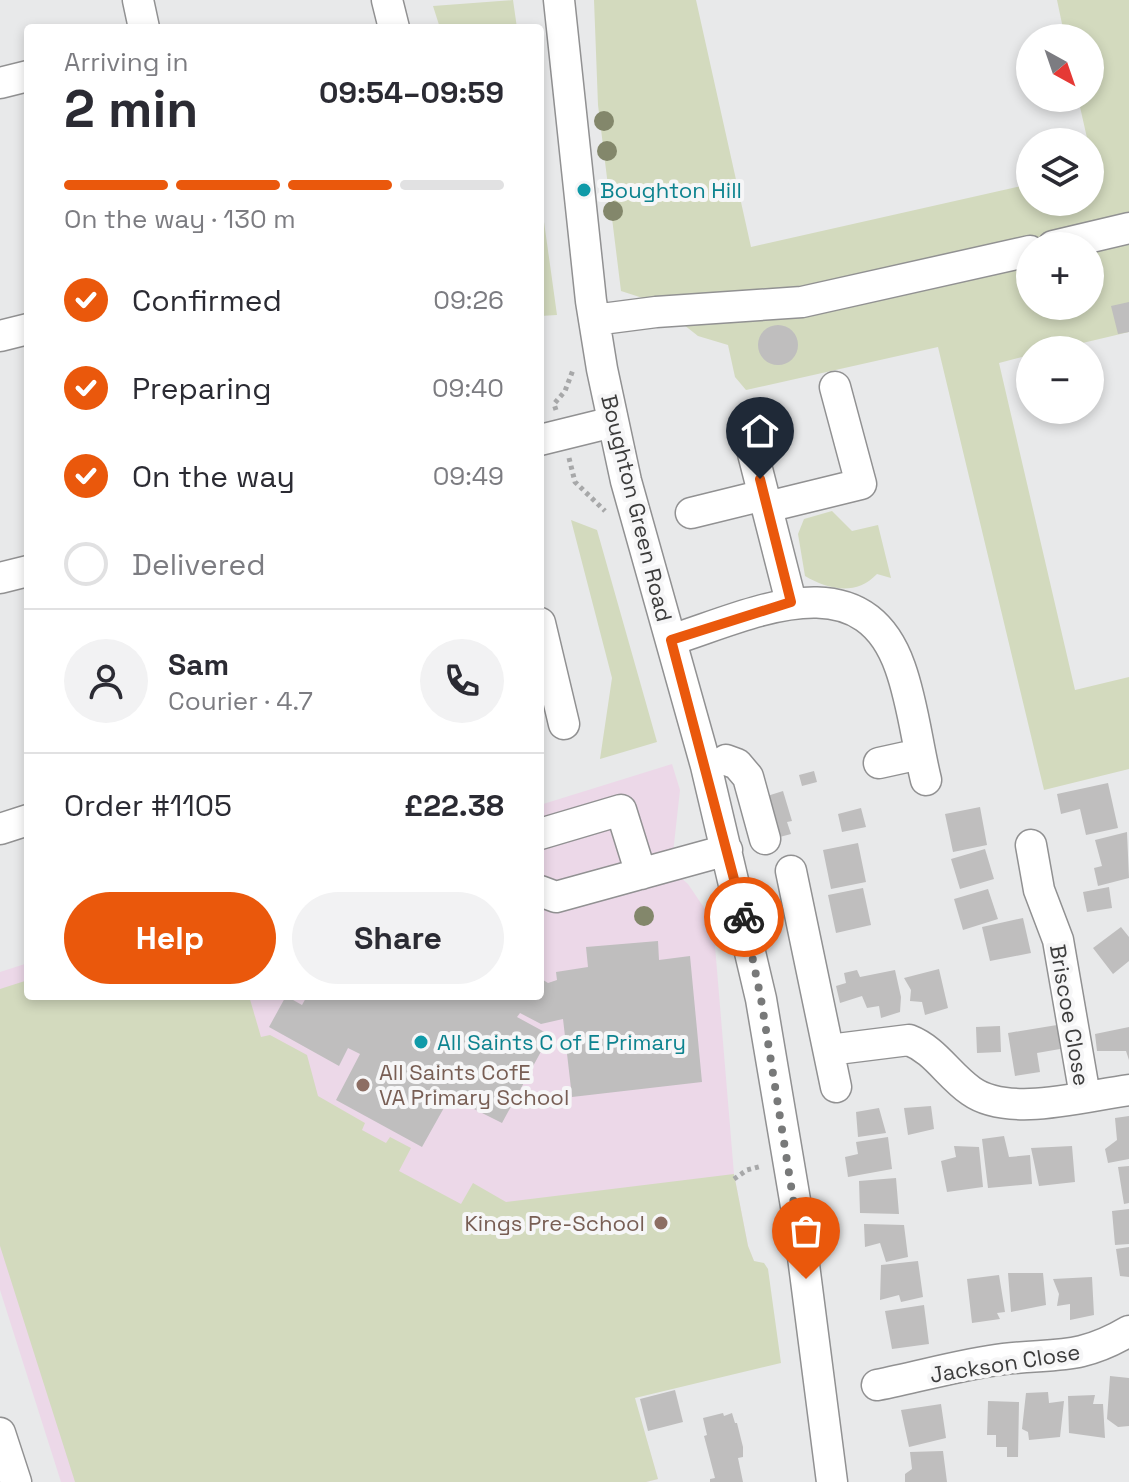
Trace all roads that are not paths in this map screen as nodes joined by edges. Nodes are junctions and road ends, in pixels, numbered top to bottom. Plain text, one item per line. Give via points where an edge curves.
1 (138, 0) edge
2 (387, 0) edge
3 (559, 0) edge
4 (143, 24) edge
5 (393, 24) edge
6 (24, 77) edge
7 (0, 83) edge
8 (1129, 228) edge
9 (1104, 234) edge
10 (1016, 254) edge
11 (594, 320) junction
12 (24, 330) edge
13 (0, 336) edge
14 (835, 387) dead end
15 (613, 422) junction
16 (746, 426) dead end
17 (544, 439) edge
18 (763, 494) junction
19 (691, 513) dead end
20 (24, 572) edge
21 (0, 578) edge
22 (791, 602) junction
23 (671, 640) junction
24 (545, 669) edge
25 (564, 724) dead end
26 (728, 760) junction
27 (879, 763) dead end
28 (24, 821) edge
29 (0, 829) edge
30 (544, 833) edge
31 (765, 839) dead end
32 (1031, 845) dead end
33 (727, 850) junction
34 (791, 871) dead end
35 (641, 874) junction
36 (544, 892) edge
37 (829, 1050) junction
38 (836, 1087) dead end
39 (1129, 1090) edge
40 (1085, 1096) junction
41 (1129, 1331) edge
42 (877, 1385) dead end
43 (0, 1433) edge
44 (16, 1482) edge
45 (832, 1482) edge

1 - 4 street
2 - 5 street
3 - 11 street, Boughton Green Road
6 - 7 street
8 - 9 street
10 - 11 street via 802,302
11 - 15 street, Boughton Green Road
12 - 13 street
14 - 18 street via 861,484
15 - 17 street
15 - 23 street, Boughton Green Road
16 - 18 street
18 - 19 street
18 - 22 street
20 - 21 street
22 - 23 street
22 - 27 street via 833,603 863,616 892,649 923,767
23 - 26 street, Boughton Green Road
24 - 25 street
26 - 31 street via 748,777
26 - 33 street, Boughton Green Road
28 - 29 street
30 - 35 street via 621,810
32 - 40 street, Briscoe Close via 1039,890 1058,940
33 - 35 street
33 - 45 street, Boughton Green Road via 761,999 793,1187
34 - 37 street
35 - 36 street via 556,897
37 - 38 street
37 - 40 street via 909,1040 921,1044 953,1077 988,1101 1030,1105
39 - 40 street, Briscoe Close
41 - 42 street, Jackson Close via 1095,1349 1004,1359
43 - 44 street

